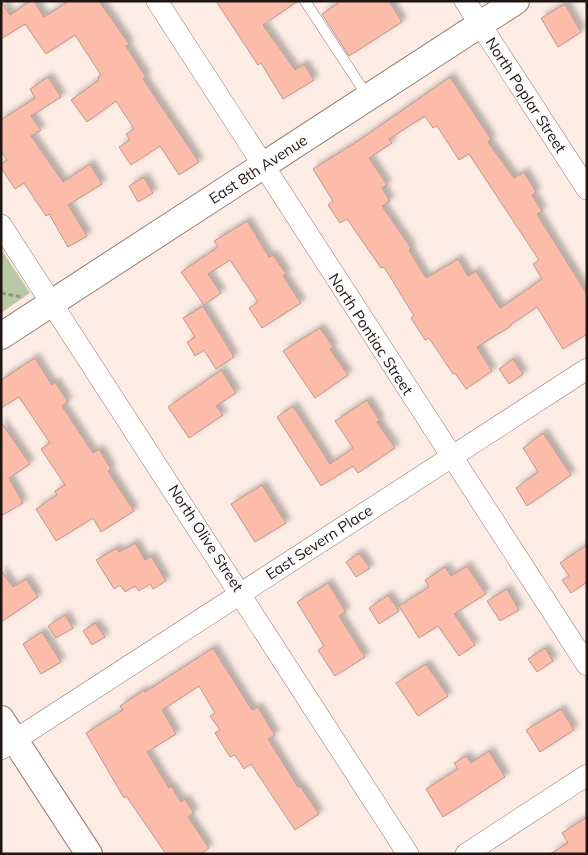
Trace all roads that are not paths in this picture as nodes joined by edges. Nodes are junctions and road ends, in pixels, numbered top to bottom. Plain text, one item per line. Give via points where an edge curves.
1 (156, 1) edge
2 (305, 1) edge
3 (465, 1) edge
4 (516, 1) edge
5 (480, 25) junction
6 (368, 97) junction
7 (262, 166) junction
8 (587, 189) edge
9 (1, 224) edge
10 (53, 303) junction
11 (1, 336) edge
12 (587, 369) edge
13 (451, 457) junction
14 (241, 593) junction
15 (587, 666) edge
16 (6, 736) edge
17 (587, 776) edge
18 (89, 854) edge
19 (408, 854) edge
20 (466, 854) edge

1 - 7 street, North Pontiac Street
2 - 6 lane
3 - 5 street, North Poplar Street
4 - 5 street, East 8th Avenue
5 - 6 street, East 8th Avenue
5 - 8 street, North Poplar Street
6 - 7 street, East 8th Avenue
7 - 10 street, East 8th Avenue
7 - 13 street, North Pontiac Street
9 - 10 street, North Olive Street
10 - 11 street, East 8th Avenue
10 - 14 street, North Olive Street
12 - 13 street, East Severn Place
13 - 14 street, East Severn Place
13 - 15 street, North Pontiac Street
14 - 16 street, East Severn Place
14 - 19 street, North Olive Street
16 - 18 street
17 - 20 street

